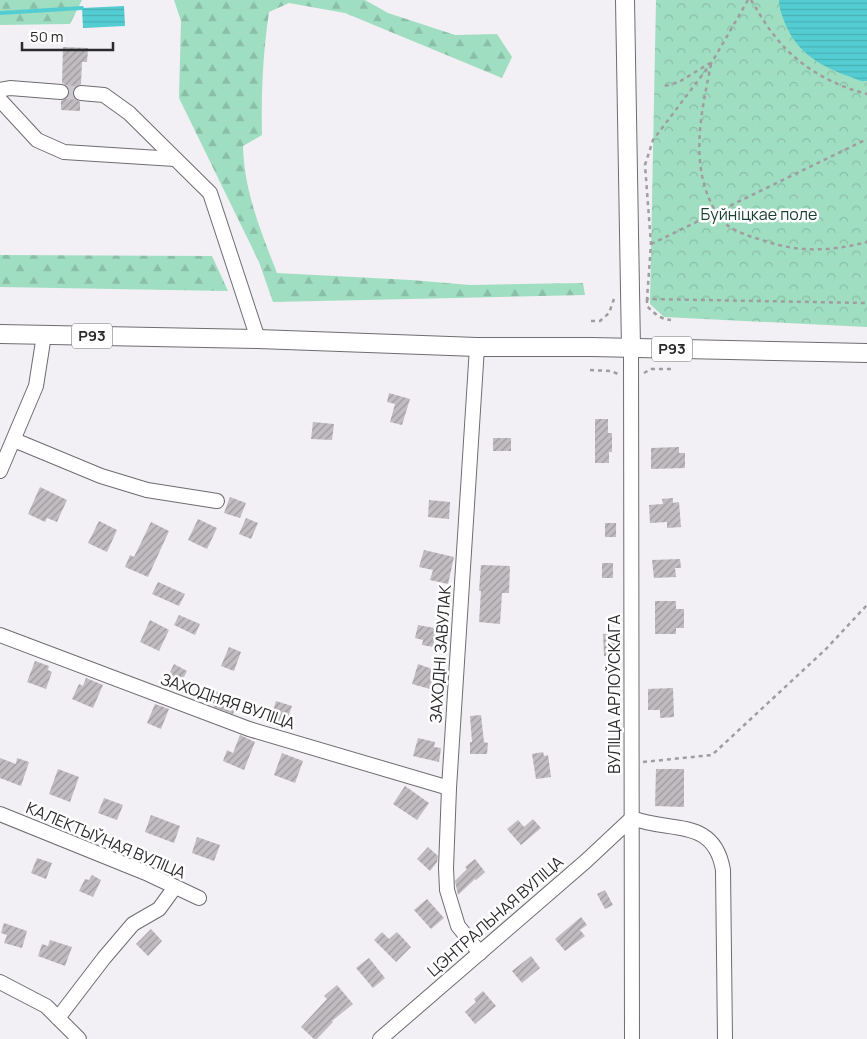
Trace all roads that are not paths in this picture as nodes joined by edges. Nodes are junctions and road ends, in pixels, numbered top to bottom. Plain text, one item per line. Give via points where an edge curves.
1 (625, 0) edge
2 (0, 90) edge
3 (61, 92) tunnel mouth
4 (81, 93) tunnel mouth
5 (0, 100) edge
6 (175, 159) junction
7 (0, 334) edge
8 (44, 336) junction
9 (258, 340) junction
10 (477, 347) junction
11 (631, 348) junction
12 (867, 353) edge
13 (14, 440) junction
14 (0, 471) edge
15 (217, 501) dead end
16 (0, 635) edge
17 (449, 788) junction
18 (0, 814) edge
19 (632, 818) junction
20 (175, 886) junction
21 (199, 898) dead end
22 (480, 953) junction
23 (0, 982) edge
24 (58, 1018) junction
25 (79, 1039) edge
26 (380, 1039) edge
27 (632, 1039) edge
28 (725, 1039) edge

1 - 11 main road
2 - 3 street
4 - 6 street via 104,95 129,113
5 - 6 street via 37,140 64,152
6 - 9 street via 210,193
7 - 8 main road, Р93
8 - 9 main road, Р93
8 - 13 street via 36,386
9 - 10 main road, Р93
10 - 11 main road, Р93
10 - 17 street, ЗАХОДНІ ЗАВУЛАК
11 - 12 main road, Р93
11 - 19 street, ВУЛІЦА АРЛОЎСКАГА
13 - 14 street
13 - 15 street via 101,476 147,490
16 - 17 street, ЗАХОДНЯЯ ВУЛІЦА via 249,729
17 - 22 street, ЗАХОДНІ ЗАВУЛАК via 447,890 458,926
18 - 20 street, КАЛЕКТЫЎНАЯ ВУЛІЦА
19 - 22 street, ЦЭНТРАЛЬНАЯ ВУЛІЦА
19 - 27 street, ВУЛІЦА АРЛОЎСКАГА
19 - 28 street via 699,832 717,850 723,870
20 - 21 street, КАЛЕКТЫЎНАЯ ВУЛІЦА
20 - 24 street via 159,908 133,924
22 - 26 street, ЦЭНТРАЛЬНАЯ ВУЛІЦА
23 - 24 street via 46,1006
24 - 25 street

